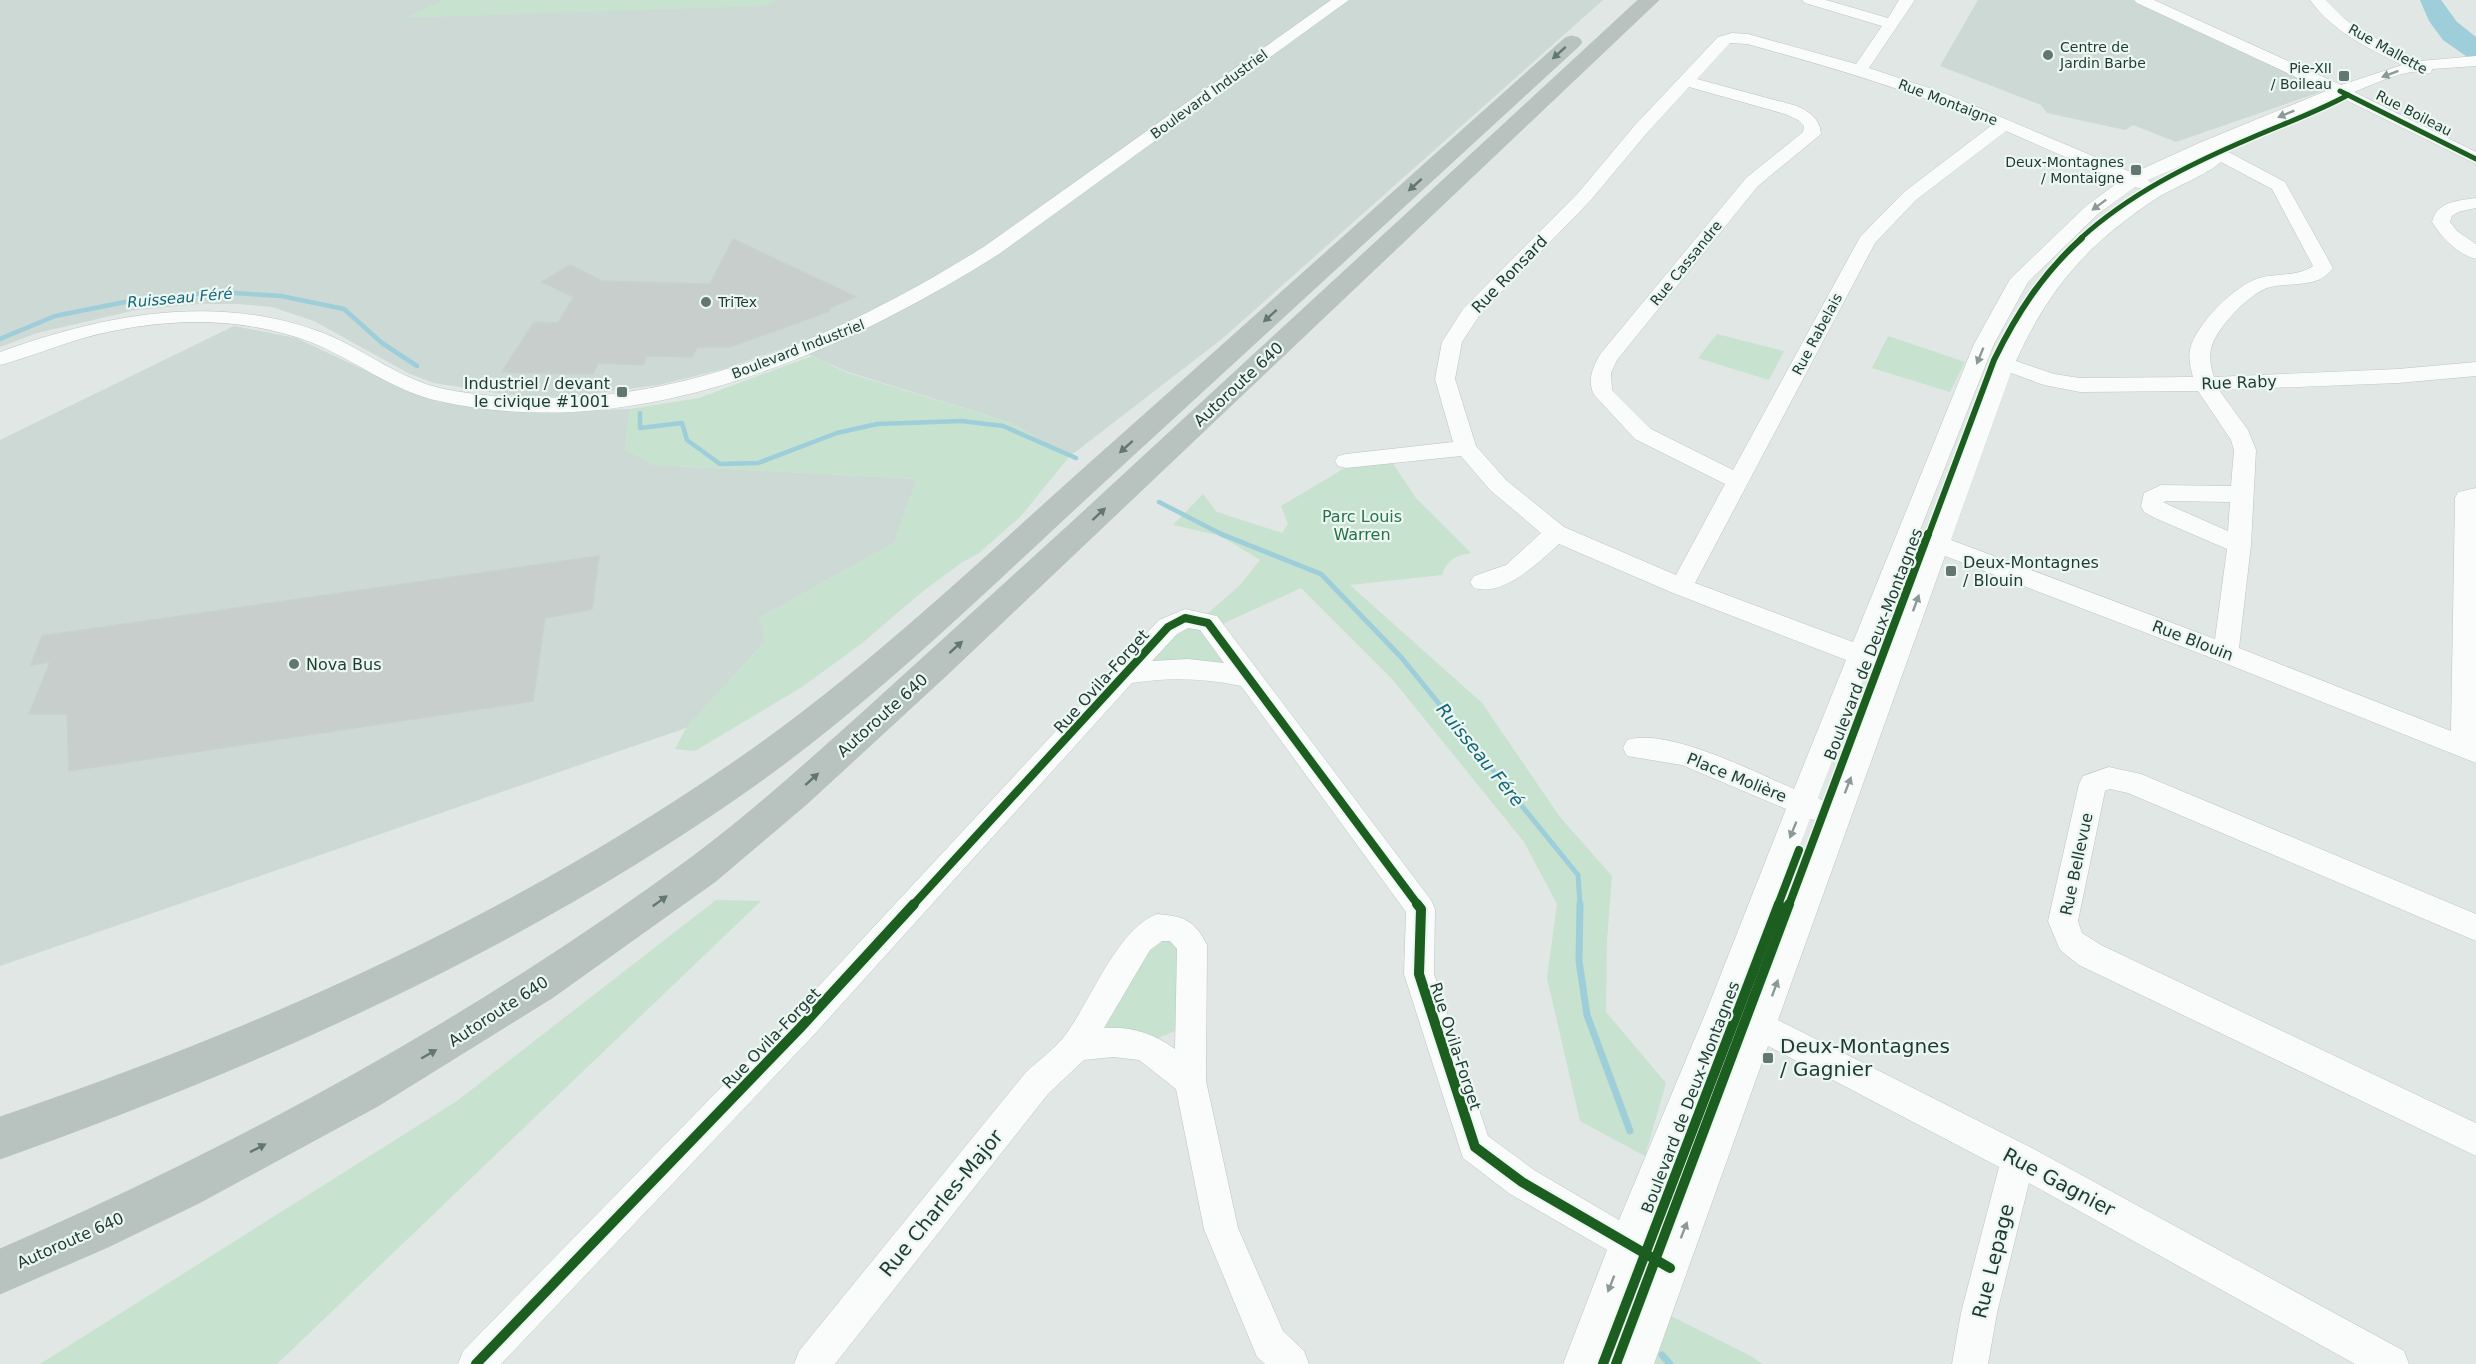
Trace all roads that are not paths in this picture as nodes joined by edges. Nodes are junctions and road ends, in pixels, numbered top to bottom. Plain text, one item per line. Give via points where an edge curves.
1 (1341, 0) edge
2 (1618, 0) edge
3 (1649, 0) edge
4 (1810, 0) edge
5 (1907, 0) edge
6 (2142, 0) edge
7 (2318, 0) edge
8 (1890, 23) junction
9 (1732, 38) joint
10 (2473, 64) edge
11 (2417, 66) junction
12 (1860, 70) junction
13 (2433, 74) junction
14 (1687, 81) junction
15 (2340, 91) junction
16 (2359, 100) junction
17 (2005, 124) junction
18 (2214, 152) junction
19 (2476, 159) edge
20 (2133, 180) junction
21 (2156, 191) junction
22 (2476, 203) edge
23 (2476, 253) edge
24 (0, 359) edge
25 (2004, 364) junction
26 (2476, 369) edge
27 (2205, 384) junction
28 (1466, 448) junction
29 (1346, 461) dead end
30 (1739, 482) junction
31 (2242, 494) junction
32 (2476, 496) edge
33 (1556, 533) junction
34 (1909, 533) junction
35 (1938, 543) junction
36 (2239, 545) junction
37 (1482, 582) dead end
38 (1681, 587) junction
39 (2226, 652) junction
40 (1861, 654) junction
41 (1892, 668) junction
42 (1126, 674) junction
43 (1250, 678) junction
44 (1635, 748) dead end
45 (2470, 749) edge
46 (1803, 804) junction
47 (1836, 818) junction
48 (2476, 928) edge
49 (1723, 1007) junction
50 (1761, 1027) junction
51 (1076, 1046) junction
52 (1190, 1081) junction
53 (0, 1138) edge
54 (2476, 1140) edge
55 (2018, 1159) junction
56 (206, 1176) junction
57 (1627, 1242) junction
58 (1670, 1268) junction
59 (0, 1272) edge
60 (0, 1290) edge
61 (1274, 1357) edge
62 (476, 1364) edge
63 (812, 1364) edge
64 (1581, 1364) edge
65 (1636, 1364) edge
66 (1970, 1364) edge
67 (2391, 1364) edge

1 - 24 street, Boulevard Industriel via 960,271 851,329 780,359 714,380 632,398 582,403 530,405 470,400 403,383 334,345 294,329 216,315 169,317 110,327
2 -> 53 highway, Autoroute 640 via 930,625 818,719 741,776 579,880 403,974 177,1074
56 -> 3 highway, Autoroute 640 via 476,1025 638,917 755,828 1020,589
4 - 8 street
5 - 8 street
6 - 15 street, Rue Boileau
7 - 11 street, Rue Mallette via 2352,31
8 - 12 street
9 - 12 street, Rue Montaigne
9 - 14 street, Rue Ronsard via 1724,40
10 - 11 street, Boulevard de Deux-Montagnes
10 - 13 street, Boulevard de Deux-Montagnes
11 - 13 street, Rue Mallette
11 -> 15 street, Boulevard de Deux-Montagnes
12 - 17 street, Rue Montaigne
13 - 16 street, Boulevard de Deux-Montagnes
14 - 28 street, Rue Ronsard via 1584,197 1473,309 1452,342 1445,379
14 - 30 street, Rue Cassandre via 1791,110 1812,125 1812,134 1752,182 1608,358 1601,374 1602,391 1643,434
15 - 16 street, Rue Boileau
15 -> 18 street, Boulevard de Deux-Montagnes
16 - 18 street, Boulevard de Deux-Montagnes
16 - 19 street, Rue Boileau
17 - 20 street, Rue Montaigne
17 - 30 street, Rue Rabelais via 1910,195 1867,241
18 - 20 street, Boulevard de Deux-Montagnes
18 - 21 street, Boulevard de Deux-Montagnes
18 - 27 street via 2279,186 2323,267 2312,277 2259,284 2240,295 2202,343 2199,359
20 - 21 street, Rue Montaigne
20 -> 34 street, Boulevard de Deux-Montagnes via 2092,210 2020,279 1984,344
21 - 25 street, Boulevard de Deux-Montagnes via 2114,219 2065,265 2026,318
22 - 23 street via 2453,207 2443,213 2441,222 2450,235
25 - 27 street, Rue Raby via 2042,378 2080,385
25 - 35 street, Boulevard de Deux-Montagnes
26 - 27 street, Rue Raby
27 - 31 street via 2242,436 2246,450
28 - 29 street
28 - 33 street, Rue Ronsard via 1498,484
30 - 38 street, Rue Rabelais
31 - 36 street
31 - 36 street via 2161,493 2152,499 2152,506 2163,512
32 - 45 street via 2466,498
33 - 37 street via 1514,571
33 - 38 street, Rue Ronsard
34 - 35 street, Rue Blouin
34 - 40 street, Boulevard de Deux-Montagnes
35 - 39 street, Rue Blouin
41 -> 35 street, Boulevard de Deux-Montagnes
36 - 39 street
38 - 40 street, Rue Ronsard
39 - 45 street, Rue Blouin
40 - 41 street, Rue Ronsard
40 - 46 street, Boulevard de Deux-Montagnes
47 -> 41 street, Boulevard de Deux-Montagnes
42 - 43 street, Rue Ovila-Forget via 1159,669 1212,670
42 - 43 street, Rue Ovila-Forget via 1168,627 1185,618 1209,623
42 - 62 street, Rue Ovila-Forget via 800,1028
43 - 57 street, Rue Ovila-Forget via 1421,909 1419,974 1475,1147 1522,1182
44 - 46 street, Place Molière via 1685,755
46 - 47 street, Place Molière
46 -> 49 street, Boulevard de Deux-Montagnes
50 -> 47 street, Boulevard de Deux-Montagnes
48 - 54 street, Rue Bellevue via 2131,782 2109,778 2093,784 2063,921 2070,941 2090,955
49 - 50 street, Rue Gagnier
49 - 57 street, Boulevard de Deux-Montagnes
50 - 55 street, Rue Gagnier
58 -> 50 street, Boulevard de Deux-Montagnes
51 - 52 street via 1112,1040 1142,1045 1158,1053
51 - 52 street, Rue Charles-Major via 1140,941 1157,927 1179,929 1192,945
51 - 63 street, Rue Charles-Major via 1037,1083
52 - 61 street, Rue Charles-Major via 1221,1229
55 - 66 street, Rue Lepage
55 - 67 street, Rue Gagnier
56 - 59 highway, Autoroute 640
56 - 60 highway
57 - 58 street, Rue Ovila-Forget
57 -> 64 street, Boulevard de Deux-Montagnes
58 - 65 street, Boulevard de Deux-Montagnes

